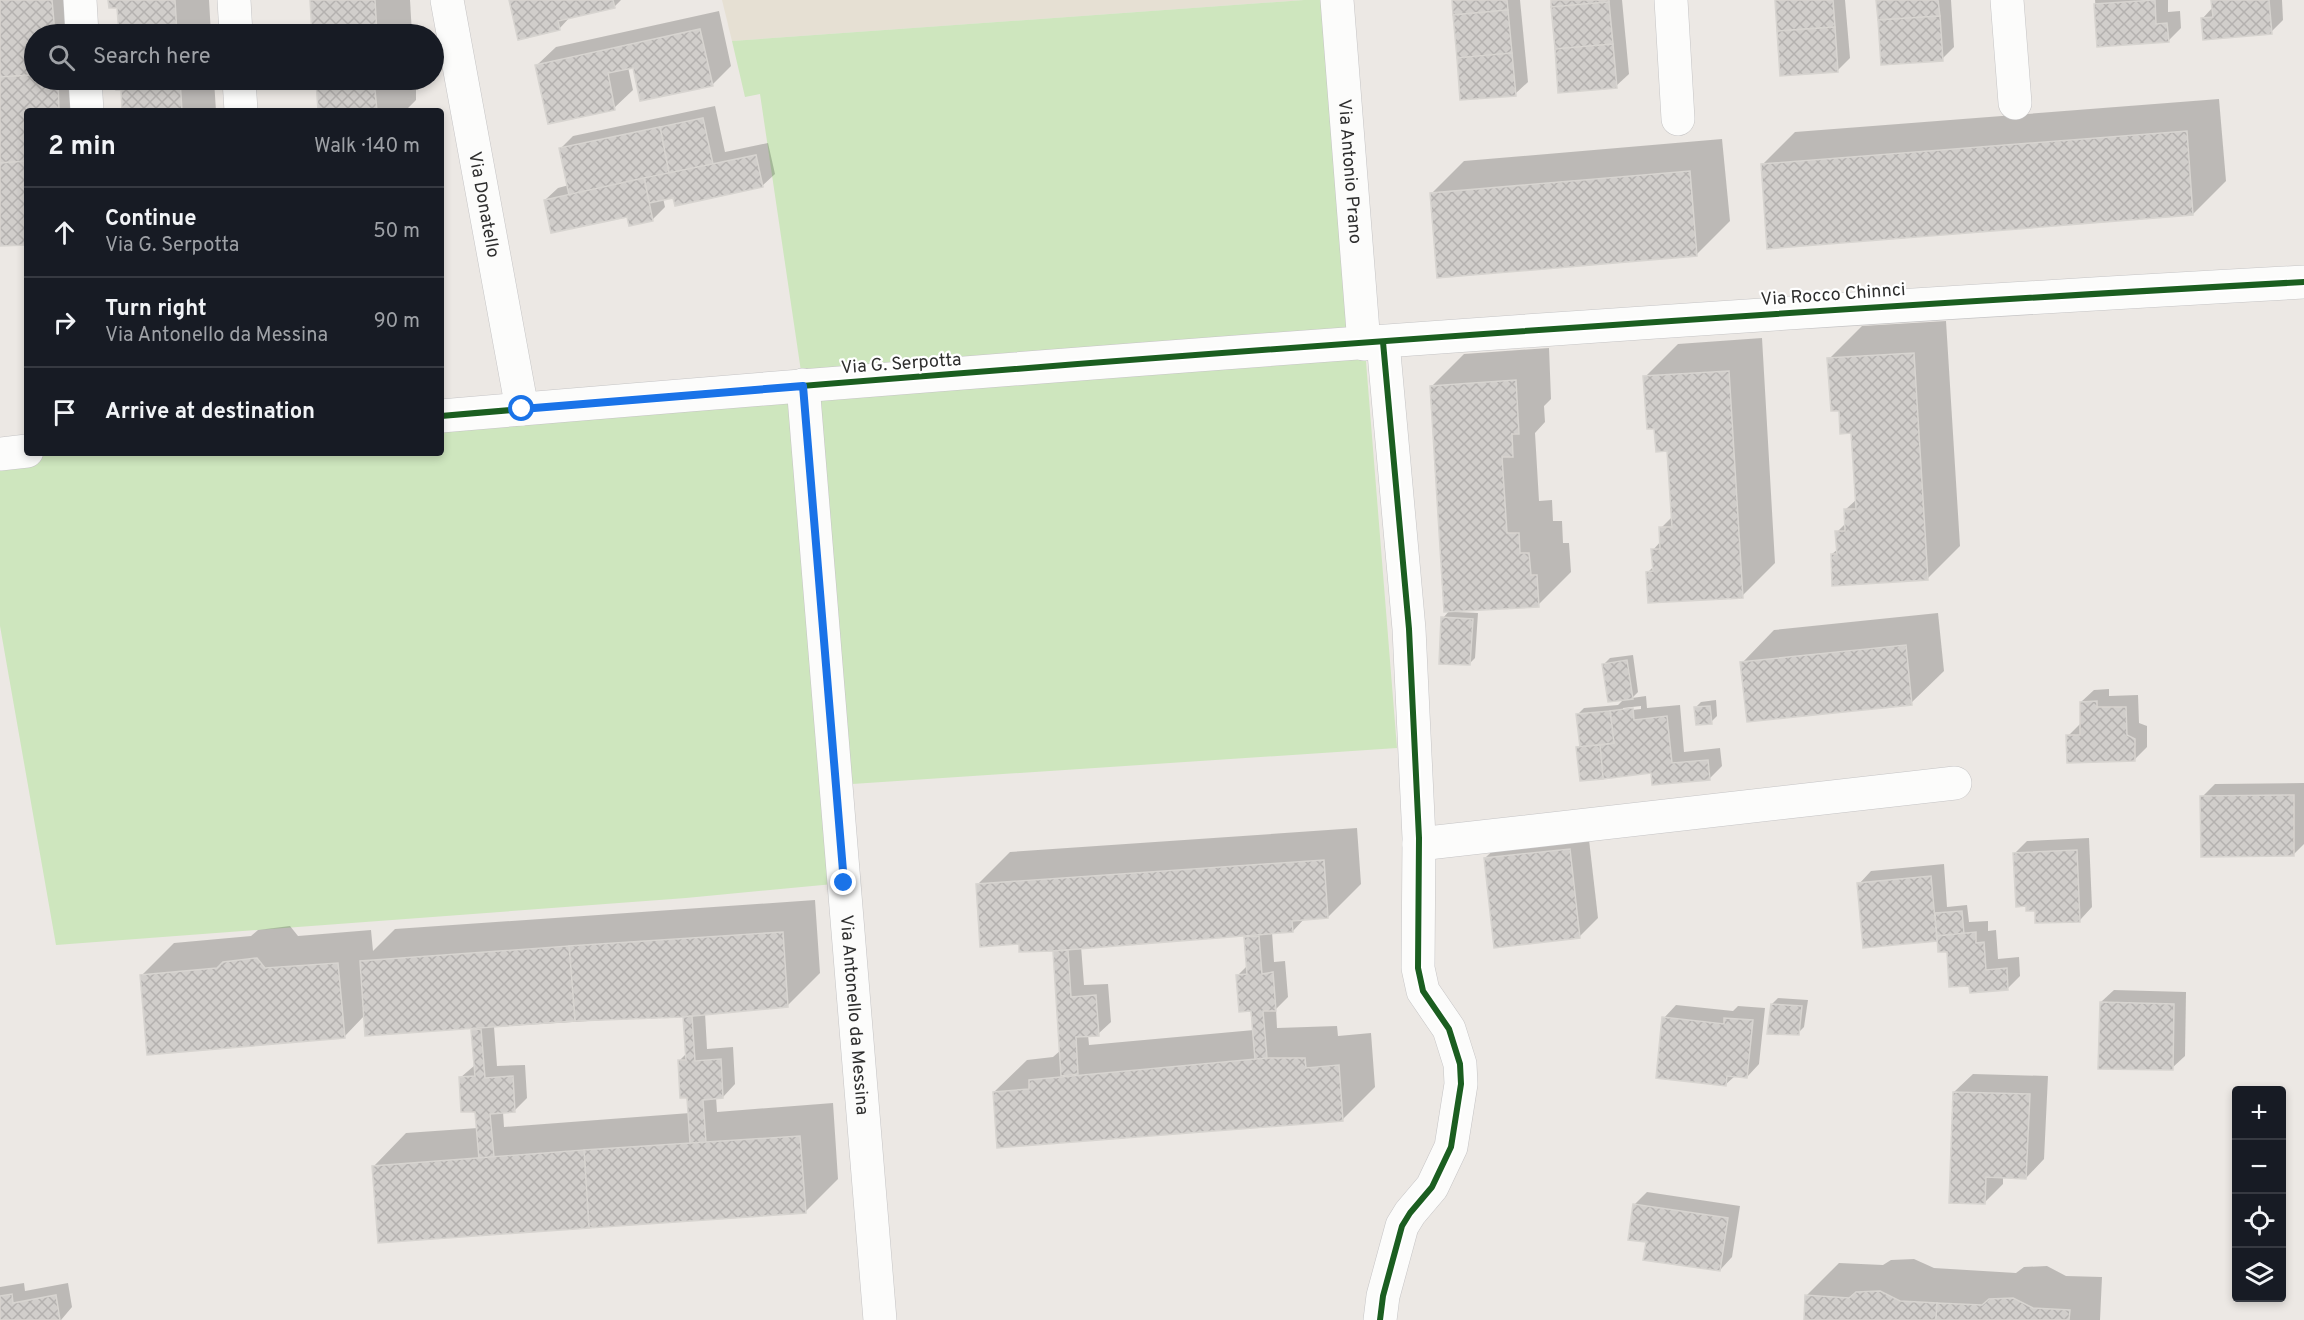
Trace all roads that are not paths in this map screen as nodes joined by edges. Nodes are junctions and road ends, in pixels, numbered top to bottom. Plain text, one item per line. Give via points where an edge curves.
1 (80, 0) edge
2 (234, 0) edge
3 (447, 0) edge
4 (1337, 0) edge
5 (1671, 0) edge
6 (2007, 0) edge
7 (81, 24) edge
8 (235, 24) edge
9 (86, 90) edge
10 (240, 90) edge
11 (2015, 103) dead end
12 (87, 108) edge
13 (241, 108) edge
14 (1678, 119) dead end
15 (2304, 282) edge
16 (1373, 343) junction
17 (803, 386) junction
18 (522, 409) junction
19 (444, 416) edge
20 (24, 451) edge
21 (0, 454) edge
22 (1955, 783) dead end
23 (1419, 844) junction
24 (880, 1320) edge
25 (1380, 1320) edge

1 - 7 street
2 - 8 street
3 - 18 street, Via Donatello
4 - 16 street, Via Antonio Prano
5 - 14 street
6 - 11 street
9 - 12 street
10 - 13 street
15 - 16 street, Via Rocco Chinnci via 1915,303
16 - 17 street, Via G. Serpotta
16 - 23 street, Via Antonio Prano via 1409,629
17 - 18 street, Via G. Serpotta
17 - 24 street, Via Antonello da Messina
18 - 19 street, Via G. Serpotta
20 - 21 street
22 - 23 street
23 - 25 street, Via Antonio Prano via 1418,968 1423,991 1449,1029 1460,1064 1461,1084 1451,1147 1432,1187 1402,1226

